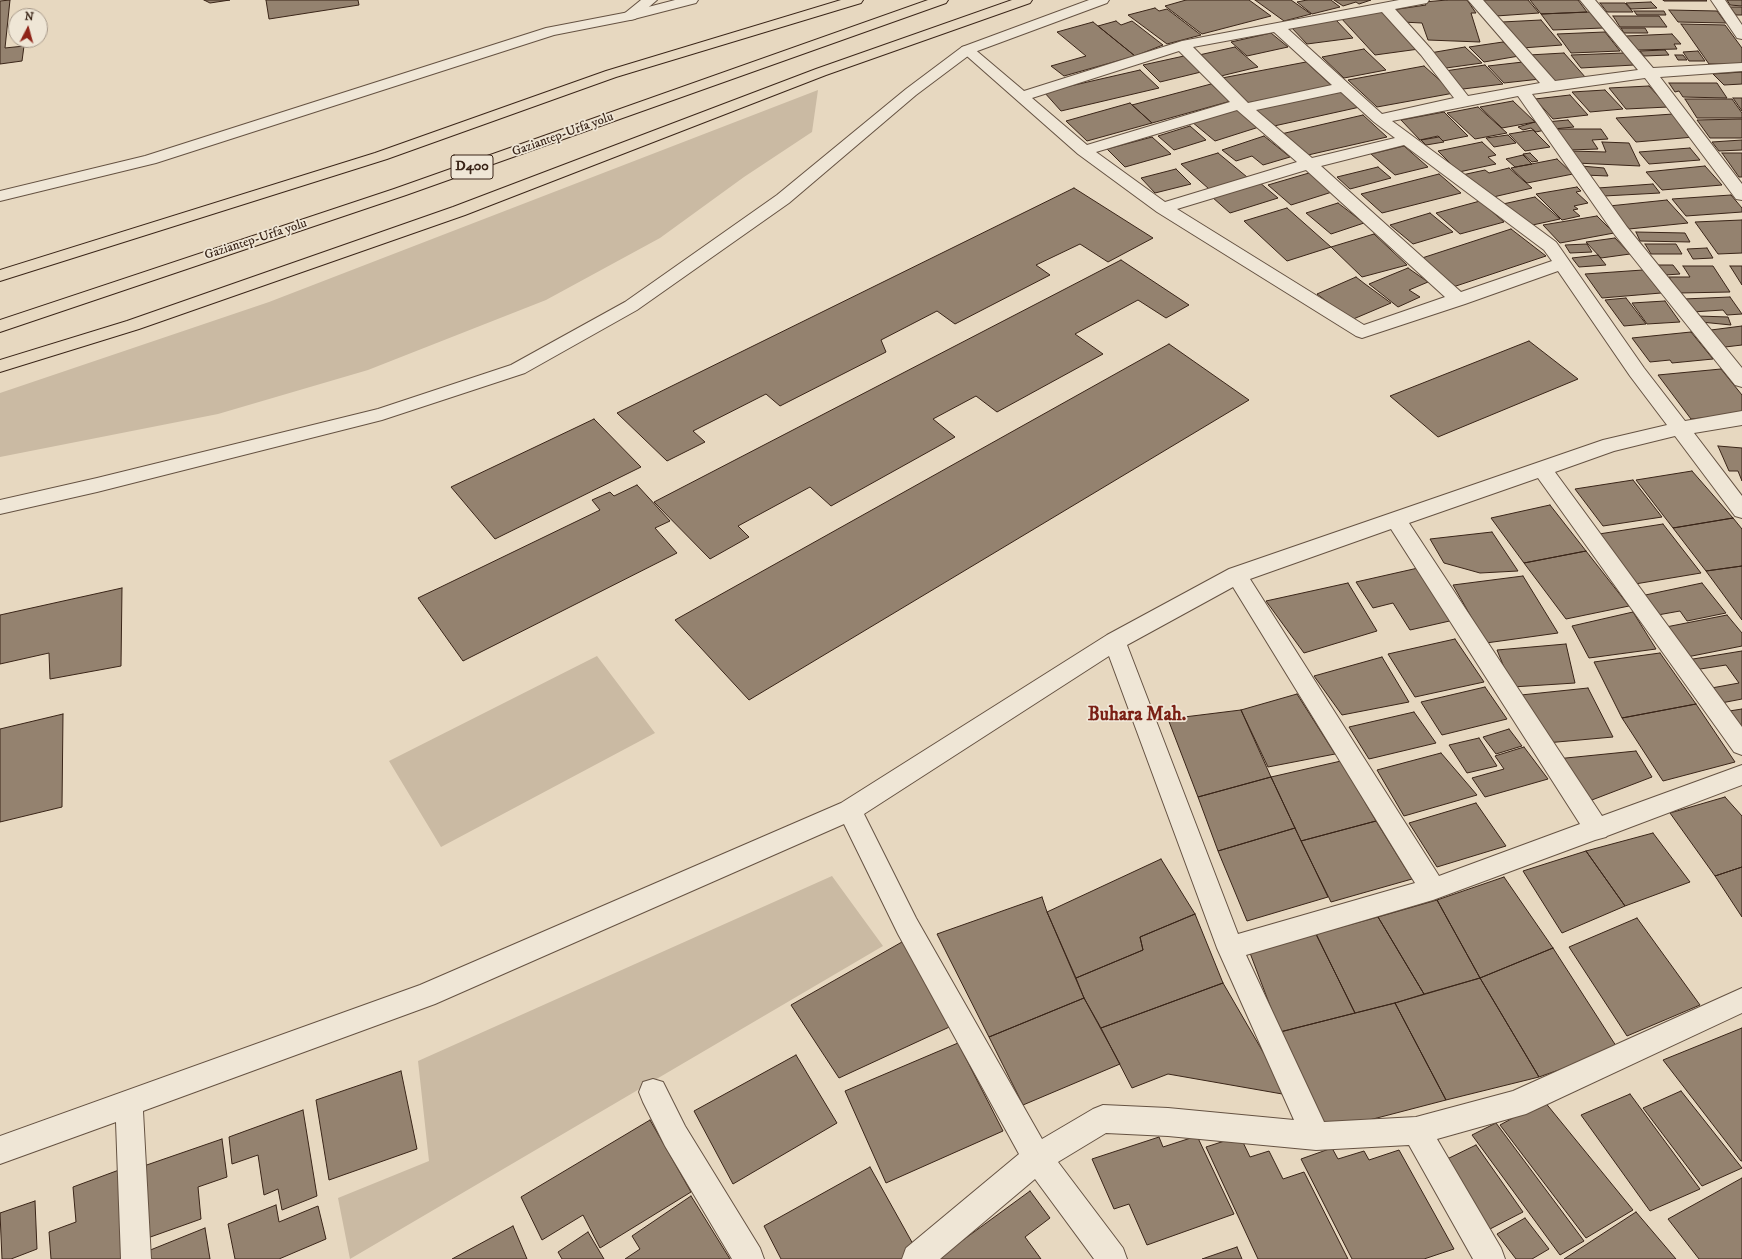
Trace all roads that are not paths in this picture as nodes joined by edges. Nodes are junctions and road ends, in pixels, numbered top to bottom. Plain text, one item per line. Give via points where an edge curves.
1 (650, 0) edge
2 (691, 0) edge
3 (810, 0) edge
4 (856, 0) edge
5 (941, 0) edge
6 (1025, 0) edge
7 (1102, 0) edge
8 (1422, 0) edge
9 (1475, 0) edge
10 (1587, 0) edge
11 (1718, 0) edge
12 (1385, 7) junction
13 (630, 16) junction
14 (1277, 27) junction
15 (1742, 35) edge
16 (1182, 45) junction
17 (967, 50) junction
18 (1742, 67) edge
19 (1649, 73) junction
20 (611, 74) junction
21 (1551, 86) junction
22 (1345, 87) junction
23 (1522, 91) junction
24 (1021, 96) junction
25 (1464, 101) junction
26 (1242, 106) junction
27 (1379, 119) junction
28 (1406, 140) junction
29 (1084, 152) junction
30 (1309, 164) junction
31 (1742, 195) edge
32 (0, 196) edge
33 (1163, 208) junction
34 (1563, 263) junction
35 (0, 276) edge
36 (1459, 300) junction
37 (0, 326) edge
38 (0, 366) edge
39 (1742, 382) edge
40 (1742, 418) edge
41 (1678, 429) junction
42 (1542, 469) junction
43 (0, 507) edge
44 (1742, 511) edge
45 (1396, 520) junction
46 (1237, 575) junction
47 (1115, 641) junction
48 (1742, 745) edge
49 (1742, 775) edge
50 (850, 810) junction
51 (1597, 830) junction
52 (1433, 889) junction
53 (1230, 948) junction
54 (1742, 1000) edge
55 (653, 1092) dead end
56 (129, 1103) junction
57 (1416, 1131) junction
58 (1316, 1136) junction
59 (0, 1150) edge
60 (1037, 1158) junction
61 (136, 1259) edge
62 (749, 1259) edge
63 (917, 1259) edge
64 (1112, 1259) edge
65 (1490, 1259) edge

1 - 13 street
2 - 13 street
3 - 20 highway
4 - 20 highway
5 - 37 highway, Gaziantep-Urfa yolu / D400 via 400,192
6 - 38 highway via 821,72 459,211 133,325
7 - 17 street
8 - 12 street
9 - 21 street
10 - 19 street
11 - 15 street
12 - 14 street
12 - 25 street via 1426,52
13 - 32 street via 550,31 150,160
14 - 16 street
14 - 22 street
16 - 24 street
16 - 26 street
17 - 24 street
17 - 43 street via 910,92 783,198 739,230 631,306 518,369 382,414
18 - 19 street
19 - 21 street
19 - 31 street
20 - 35 highway via 381,156
21 - 23 street
22 - 26 street
22 - 27 street
23 - 25 street
23 - 39 street via 1621,231
24 - 29 street
25 - 27 street
26 - 29 street
26 - 30 street
27 - 28 street
28 - 30 street
28 - 34 street via 1550,246
29 - 33 street
30 - 33 street
30 - 36 street
33 - 36 street via 1362,332
34 - 36 street
34 - 41 street via 1636,372
40 - 41 street
41 - 42 street via 1610,445
41 - 44 street
42 - 45 street
42 - 48 street
45 - 46 street
45 - 51 street
46 - 47 street
46 - 52 street
47 - 50 street
47 - 53 street
49 - 51 street
50 - 56 street via 426,995
50 - 60 street via 907,926
51 - 52 street
52 - 53 street
53 - 58 street
54 - 57 street via 1516,1104
55 - 62 street via 675,1136
56 - 59 street
56 - 61 street
57 - 58 street
57 - 65 street
58 - 60 street via 1168,1122 1103,1120
60 - 63 street
60 - 64 street

